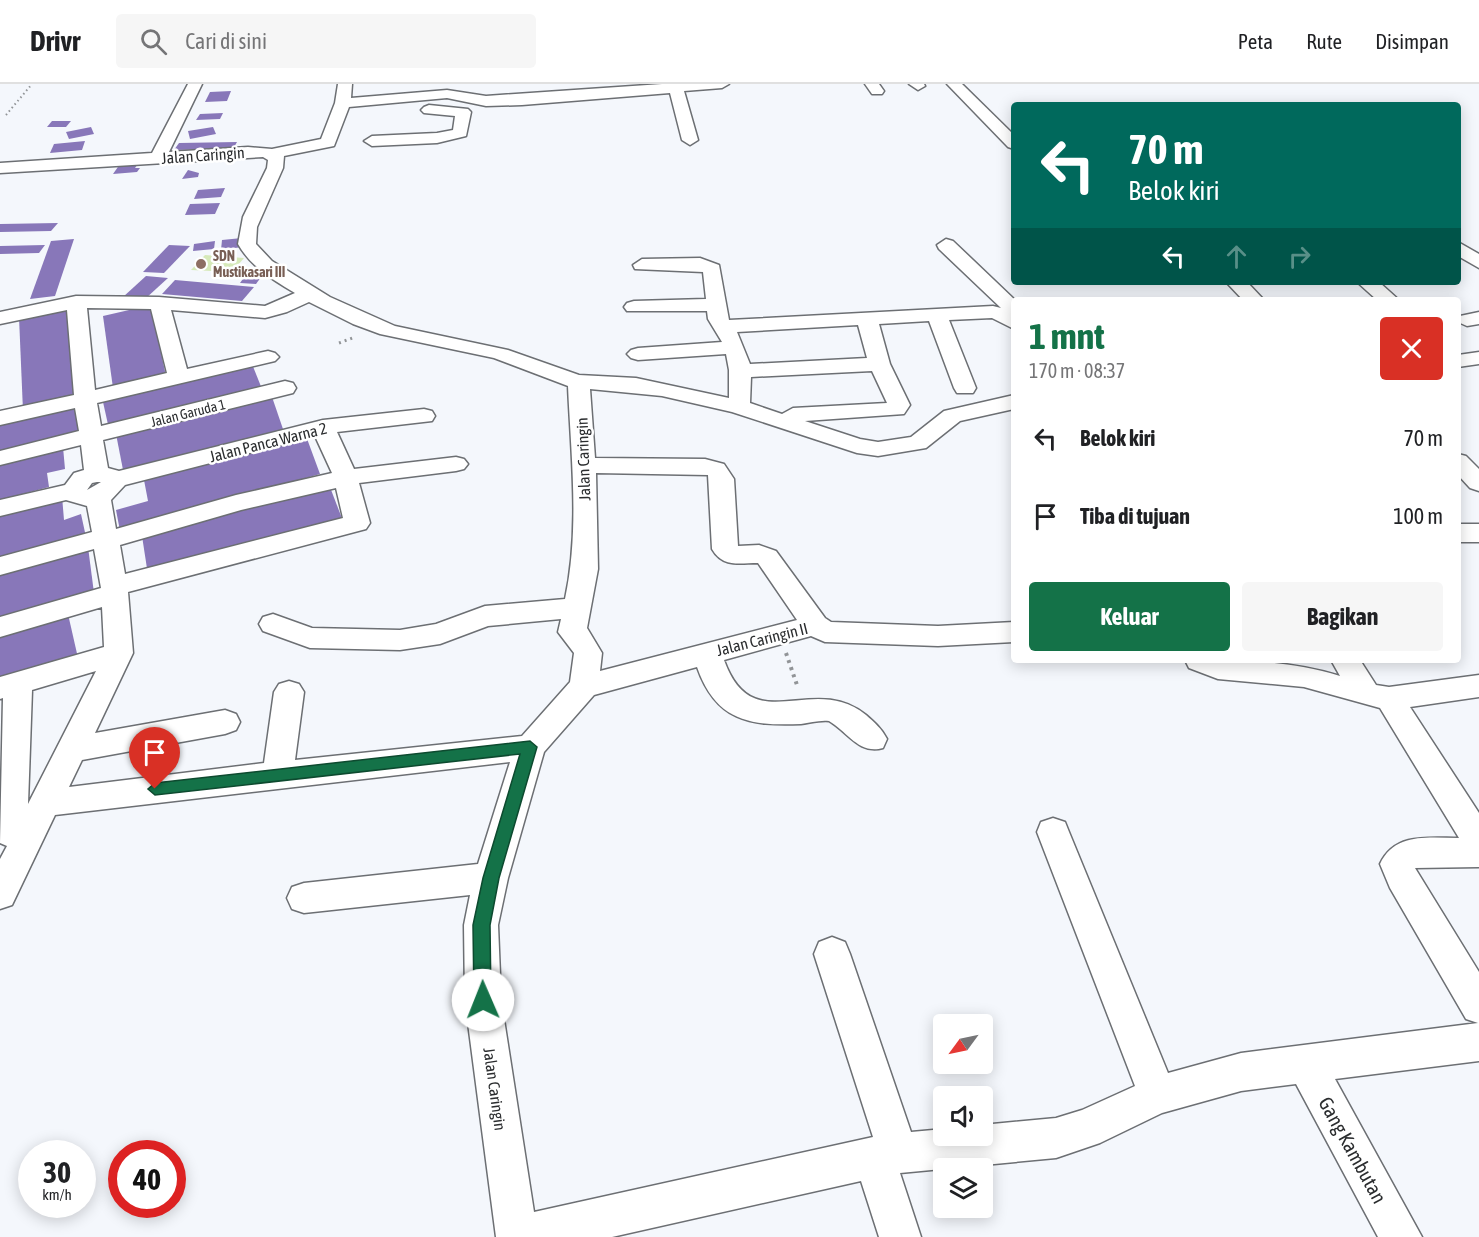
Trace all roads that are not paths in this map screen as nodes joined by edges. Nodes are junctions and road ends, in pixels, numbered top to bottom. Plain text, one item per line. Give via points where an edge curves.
1 (195, 84) edge
2 (345, 84) edge
3 (722, 84) edge
4 (954, 84) edge
5 (673, 86) edge
6 (580, 90) edge
7 (341, 109) junction
8 (690, 140) dead end
9 (372, 141) dead end
10 (1011, 141) edge
11 (270, 154) junction
12 (157, 159) junction
13 (2, 171) edge
14 (946, 245) dead end
15 (1461, 250) edge
16 (1479, 262) edge
17 (642, 265) dead end
18 (1239, 285) edge
19 (1371, 285) edge
20 (311, 293) junction
21 (1251, 297) edge
22 (1385, 297) edge
23 (76, 302) junction
24 (159, 303) junction
25 (716, 305) junction
26 (634, 307) dead end
27 (1011, 308) edge
28 (937, 316) junction
29 (0, 318) edge
30 (867, 319) junction
31 (1011, 319) edge
32 (726, 326) junction
33 (734, 347) junction
34 (638, 354) dead end
35 (268, 357) dead end
36 (879, 364) junction
37 (743, 371) junction
38 (179, 378) junction
39 (579, 382) junction
40 (285, 388) dead end
41 (965, 388) dead end
42 (85, 399) junction
43 (1011, 403) edge
44 (739, 407) junction
45 (793, 415) dead end
46 (424, 416) dead end
47 (0, 417) edge
48 (323, 427) junction
49 (91, 437) junction
50 (0, 458) edge
51 (1461, 463) edge
52 (456, 464) dead end
53 (583, 465) junction
54 (345, 476) junction
55 (1473, 477) edge
56 (95, 485) junction
57 (0, 508) edge
58 (1479, 533) edge
59 (1461, 534) edge
60 (106, 539) junction
61 (0, 566) edge
62 (113, 590) junction
63 (575, 608) junction
64 (273, 624) dead end
65 (815, 625) junction
66 (0, 627) edge
67 (1011, 632) edge
68 (707, 652) junction
69 (119, 653) junction
70 (1206, 663) edge
71 (1348, 663) edge
72 (9, 685) edge
73 (584, 686) junction
74 (1479, 686) edge
75 (289, 692) dead end
76 (1378, 696) junction
77 (225, 722) dead end
78 (872, 739) dead end
79 (530, 747) junction
80 (72, 749) junction
81 (278, 774) junction
82 (22, 826) edge
83 (1053, 831) dead end
84 (1479, 841) edge
85 (1479, 852) edge
86 (491, 878) junction
87 (0, 894) edge
88 (304, 898) dead end
89 (832, 954) dead end
90 (1479, 1006) edge
91 (1479, 1042) edge
92 (1305, 1064) junction
93 (1158, 1095) junction
94 (886, 1155) junction
95 (517, 1237) edge
96 (900, 1237) edge
97 (1401, 1237) edge

1 - 12 street
2 - 7 street
3 - 5 street
4 - 10 street
5 - 6 street
5 - 8 street
6 - 7 street via 495,101 447,94
7 - 9 street via 463,112 457,135
7 - 11 street, Jalan Caringin via 332,137 323,146
11 - 12 street, Jalan Caringin
11 - 20 street via 277,158 275,168 246,230 246,242 255,258 267,268
12 - 13 street, Jalan Caringin
14 - 27 street
15 - 16 street
17 - 25 street via 709,266
18 - 21 street
19 - 22 street
20 - 24 street via 265,312
20 - 39 street via 374,326 483,349
23 - 24 street
23 - 29 street
23 - 42 street
24 - 38 street
25 - 26 street
25 - 32 street via 717,319
28 - 30 street
28 - 31 street via 993,312
28 - 41 street
30 - 32 street
30 - 36 street
32 - 33 street
33 - 34 street
33 - 37 street
35 - 38 street
36 - 37 street
36 - 45 street via 899,405 896,410
37 - 44 street
38 - 42 street
39 - 44 street via 636,385
39 - 53 street, Jalan Caringin
40 - 49 street, Jalan Garuda 1
42 - 47 street
42 - 49 street
43 - 44 street via 952,416 925,439 885,449 857,446
46 - 48 street, Jalan Panca Warna 2
48 - 54 street
48 - 56 street, Jalan Panca Warna 2
49 - 50 street, Jalan Garuda 1
49 - 56 street
51 - 55 street
52 - 54 street
53 - 63 street, Jalan Caringin via 585,569
53 - 65 street via 716,469 722,479 725,549 732,555 767,557
54 - 60 street
54 - 62 street via 357,524
56 - 57 street, Jalan Panca Warna 2
56 - 60 street
58 - 59 street
60 - 61 street
60 - 62 street
62 - 66 street
62 - 69 street
63 - 64 street via 485,616 440,634 400,640 310,638
63 - 73 street, Jalan Caringin via 572,632 588,653
65 - 67 street, Jalan Caringin II via 825,632 938,636
65 - 68 street, Jalan Caringin II
68 - 73 street, Jalan Caringin II
68 - 78 street via 726,696 748,711 765,714 826,705
69 - 72 street
69 - 80 street
70 - 76 street via 1218,668 1304,676
71 - 76 street
72 - 82 street
73 - 79 street, Jalan Caringin
74 - 76 street
75 - 81 street
76 - 84 street
77 - 80 street
79 - 81 street
79 - 86 street, Jalan Caringin
80 - 82 street
81 - 82 street
82 - 87 street
83 - 93 street
85 - 90 street via 1410,853 1397,864
86 - 88 street
86 - 95 street, Jalan Caringin via 481,925 483,1000
89 - 94 street
91 - 92 street
92 - 93 street via 1241,1072
92 - 97 street, Gang Kambutan
93 - 94 street via 1086,1129 1056,1138
94 - 95 street
94 - 96 street

